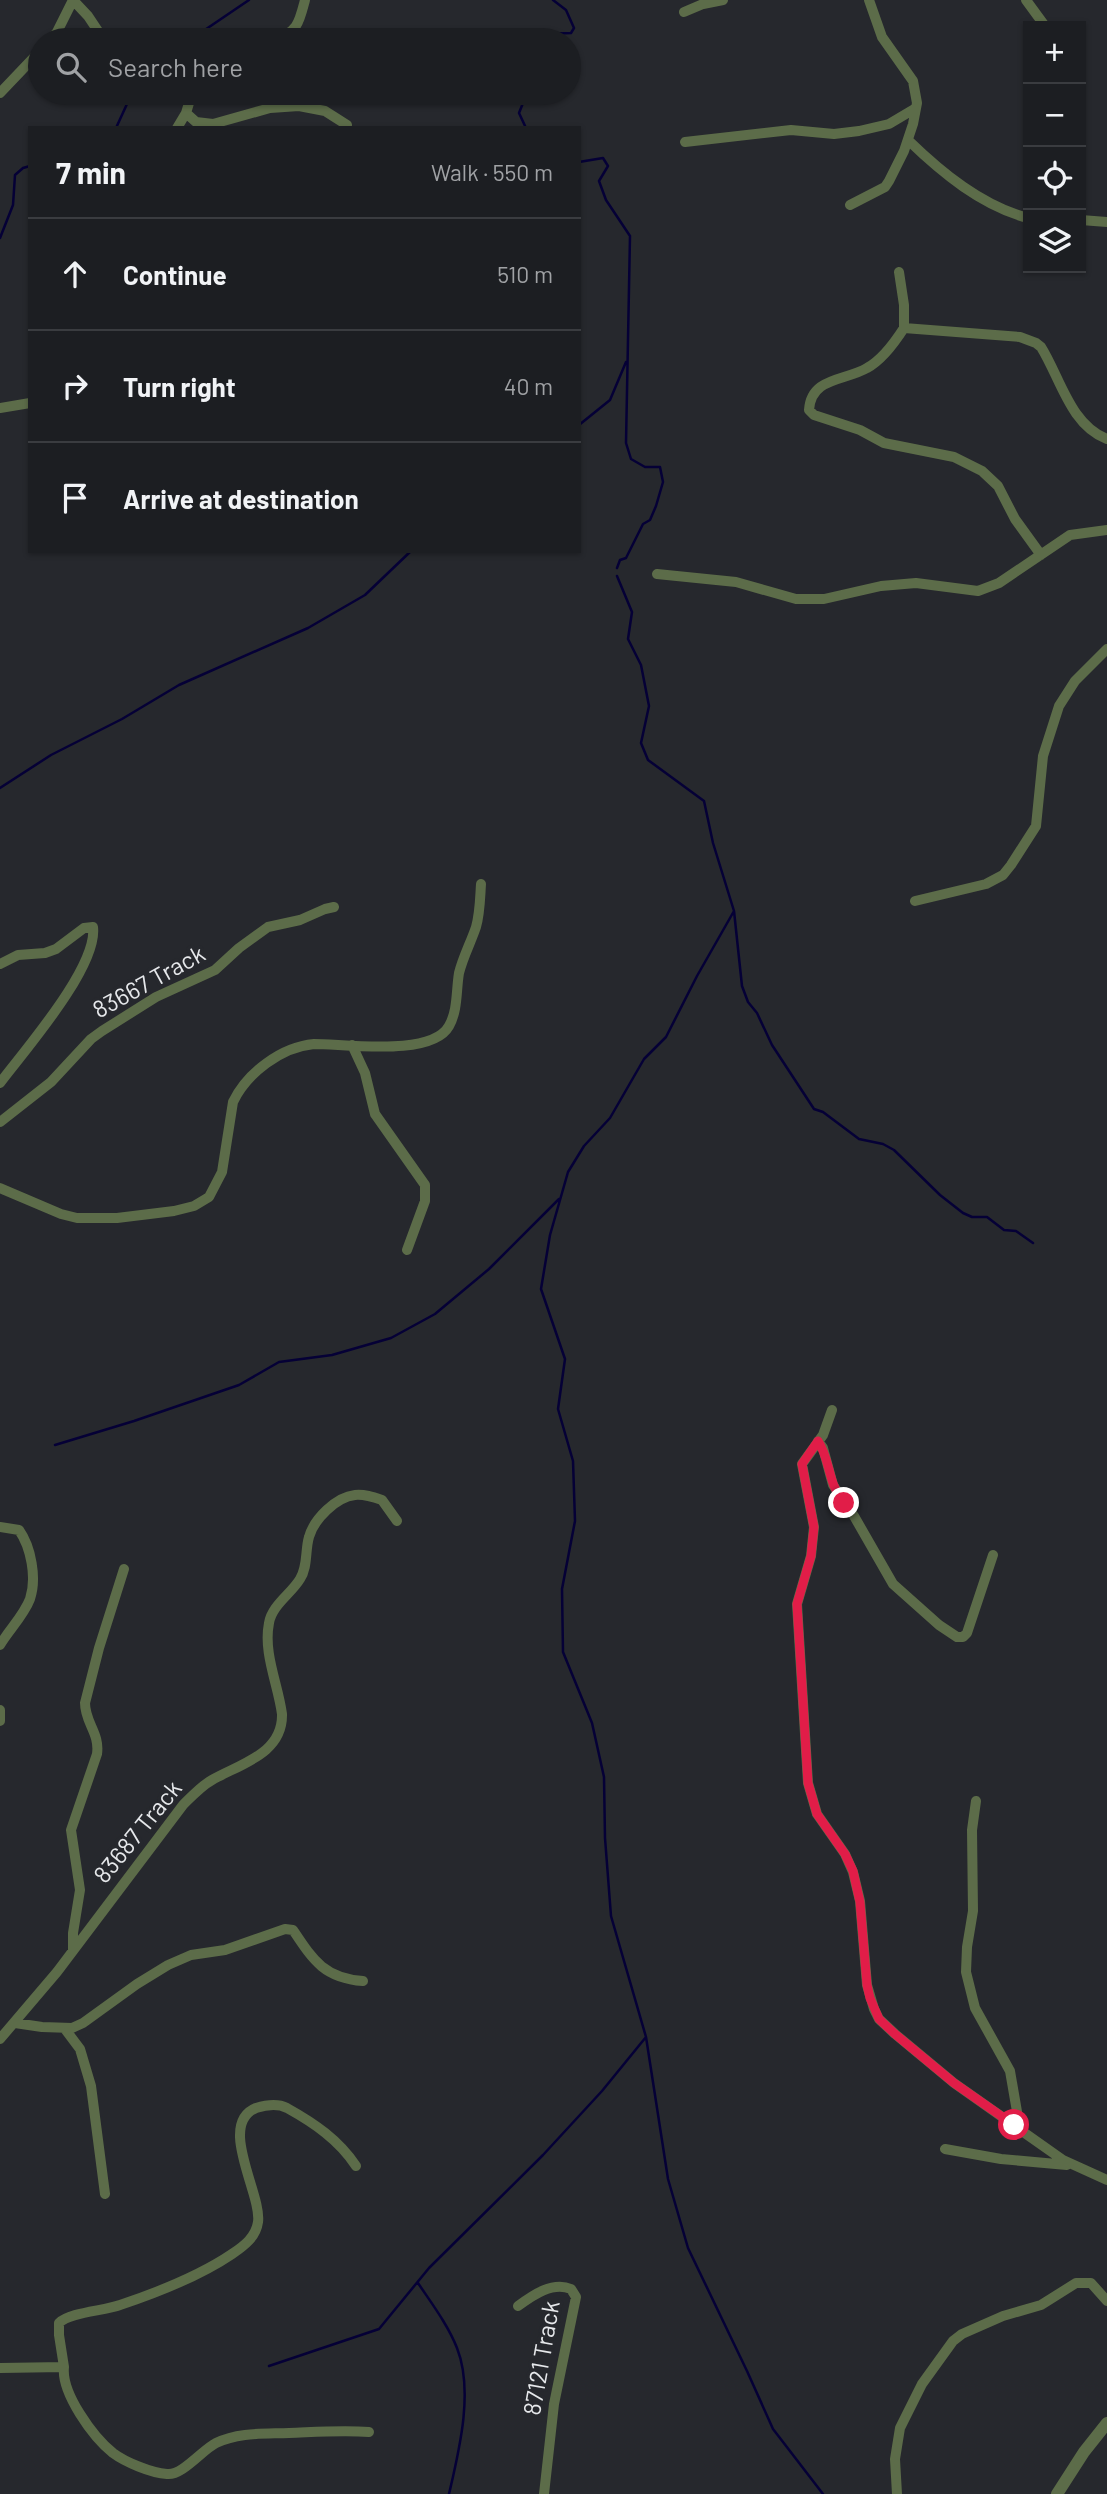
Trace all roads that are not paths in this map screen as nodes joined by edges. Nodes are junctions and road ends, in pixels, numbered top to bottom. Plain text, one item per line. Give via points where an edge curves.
1 (73, 0) edge
2 (305, 0) edge
3 (723, 0) edge
4 (869, 0) edge
5 (1027, 0) edge
6 (684, 12) dead end
7 (1042, 21) edge
8 (59, 28) edge
9 (96, 28) edge
10 (296, 28) edge
11 (28, 64) edge
12 (0, 93) edge
13 (188, 105) edge
14 (916, 108) junction
15 (186, 113) junction
16 (347, 125) dead end
17 (178, 126) edge
18 (908, 140) junction
19 (685, 142) dead end
20 (850, 205) dead end
21 (1023, 217) edge
22 (1086, 220) edge
23 (1107, 222) edge
24 (898, 272) dead end
25 (904, 328) junction
26 (28, 402) edge
27 (0, 408) edge
28 (1107, 439) edge
29 (1107, 530) edge
30 (1041, 555) junction
31 (657, 574) dead end
32 (1107, 649) edge
33 (481, 884) dead end
34 (915, 901) dead end
35 (334, 907) dead end
36 (0, 964) edge
37 (352, 1045) junction
38 (0, 1083) edge
39 (0, 1122) edge
40 (0, 1188) edge
41 (407, 1250) dead end
42 (832, 1410) dead end
43 (818, 1441) junction
44 (397, 1521) dead end
45 (0, 1527) edge
46 (993, 1555) dead end
47 (124, 1569) dead end
48 (0, 1645) edge
49 (0, 1710) edge
50 (0, 1721) edge
51 (976, 1801) dead end
52 (73, 1950) junction
53 (363, 1981) dead end
54 (15, 2023) junction
55 (65, 2029) junction
56 (0, 2039) edge
57 (1020, 2129) junction
58 (945, 2149) dead end
59 (1071, 2165) junction
60 (356, 2166) dead end
61 (1107, 2180) edge
62 (105, 2194) dead end
63 (1107, 2301) edge
64 (518, 2306) dead end
65 (64, 2367) junction
66 (0, 2368) edge
67 (1107, 2423) edge
68 (369, 2432) dead end
69 (544, 2494) edge
70 (897, 2494) edge
71 (1057, 2494) edge

1 - 8 street
1 - 9 street
2 - 10 street
3 - 6 street
4 - 14 street via 882,37 914,81
5 - 7 street
11 - 12 street
13 - 15 street
14 - 18 street
14 - 19 street via 889,124 859,131 791,130
15 - 16 street via 204,124 299,106 325,111
15 - 17 street
18 - 20 street via 885,187
18 - 21 street via 967,189
22 - 23 street
24 - 25 street
25 - 28 street via 1020,337 1036,343 1077,414
25 - 30 street via 867,368 815,390 810,412 884,443 954,457 982,471 998,486
26 - 27 street
29 - 30 street via 1070,535
30 - 31 street via 978,591 916,583 824,599 796,599 736,582
32 - 34 street via 1075,681 1059,706 1043,755 1036,826 1011,865 986,884
33 - 37 street via 479,913 447,1029 432,1041
35 - 39 street, 83667 Track via 268,927 215,970 156,997 102,1031 51,1082
36 - 38 street via 18,955 56,949 84,928 93,927 76,980
37 - 40 street via 301,1045 276,1057 245,1082 233,1102 225,1159 215,1187 194,1206 93,1219 61,1214
37 - 41 street via 375,1114 425,1185 425,1201
42 - 43 street
43 - 46 street via 832,1485 893,1584 957,1637 967,1633
43 - 57 street via 802,1464 814,1541 797,1604 810,1796 853,1871 867,1985 879,2019 954,2083
44 - 52 street, 83687 Track via 382,1500 359,1495 337,1503 312,1527 303,1575 269,1620 267,1637 282,1714 277,1738 264,1752 205,1784 183,1805
45 - 48 street via 19,1530 24,1537 32,1589
47 - 52 street via 85,1703 99,1744 71,1830 80,1890
49 - 50 street
51 - 57 street via 973,1911 965,1960 968,1984 1010,2071
52 - 54 street, 83687 Track
53 - 55 street via 330,1973 310,1957 293,1930 285,1929 168,1965 83,2023
54 - 55 street
54 - 56 street, 83687 Track
55 - 62 street via 80,2049 91,2086
57 - 59 street
58 - 59 street
59 - 61 street
60 - 65 street via 344,2148 284,2107 267,2105 248,2112 240,2125 259,2218 254,2237 232,2255 147,2295 65,2318 59,2335
63 - 70 street via 1091,2283 1076,2284 1041,2305 956,2338 922,2384 900,2428 895,2459
64 - 69 street, 87121 Track via 558,2286 571,2289 576,2297 554,2404
65 - 66 street
65 - 68 street via 68,2393 113,2453 167,2474 179,2471 214,2444 243,2435
67 - 71 street

